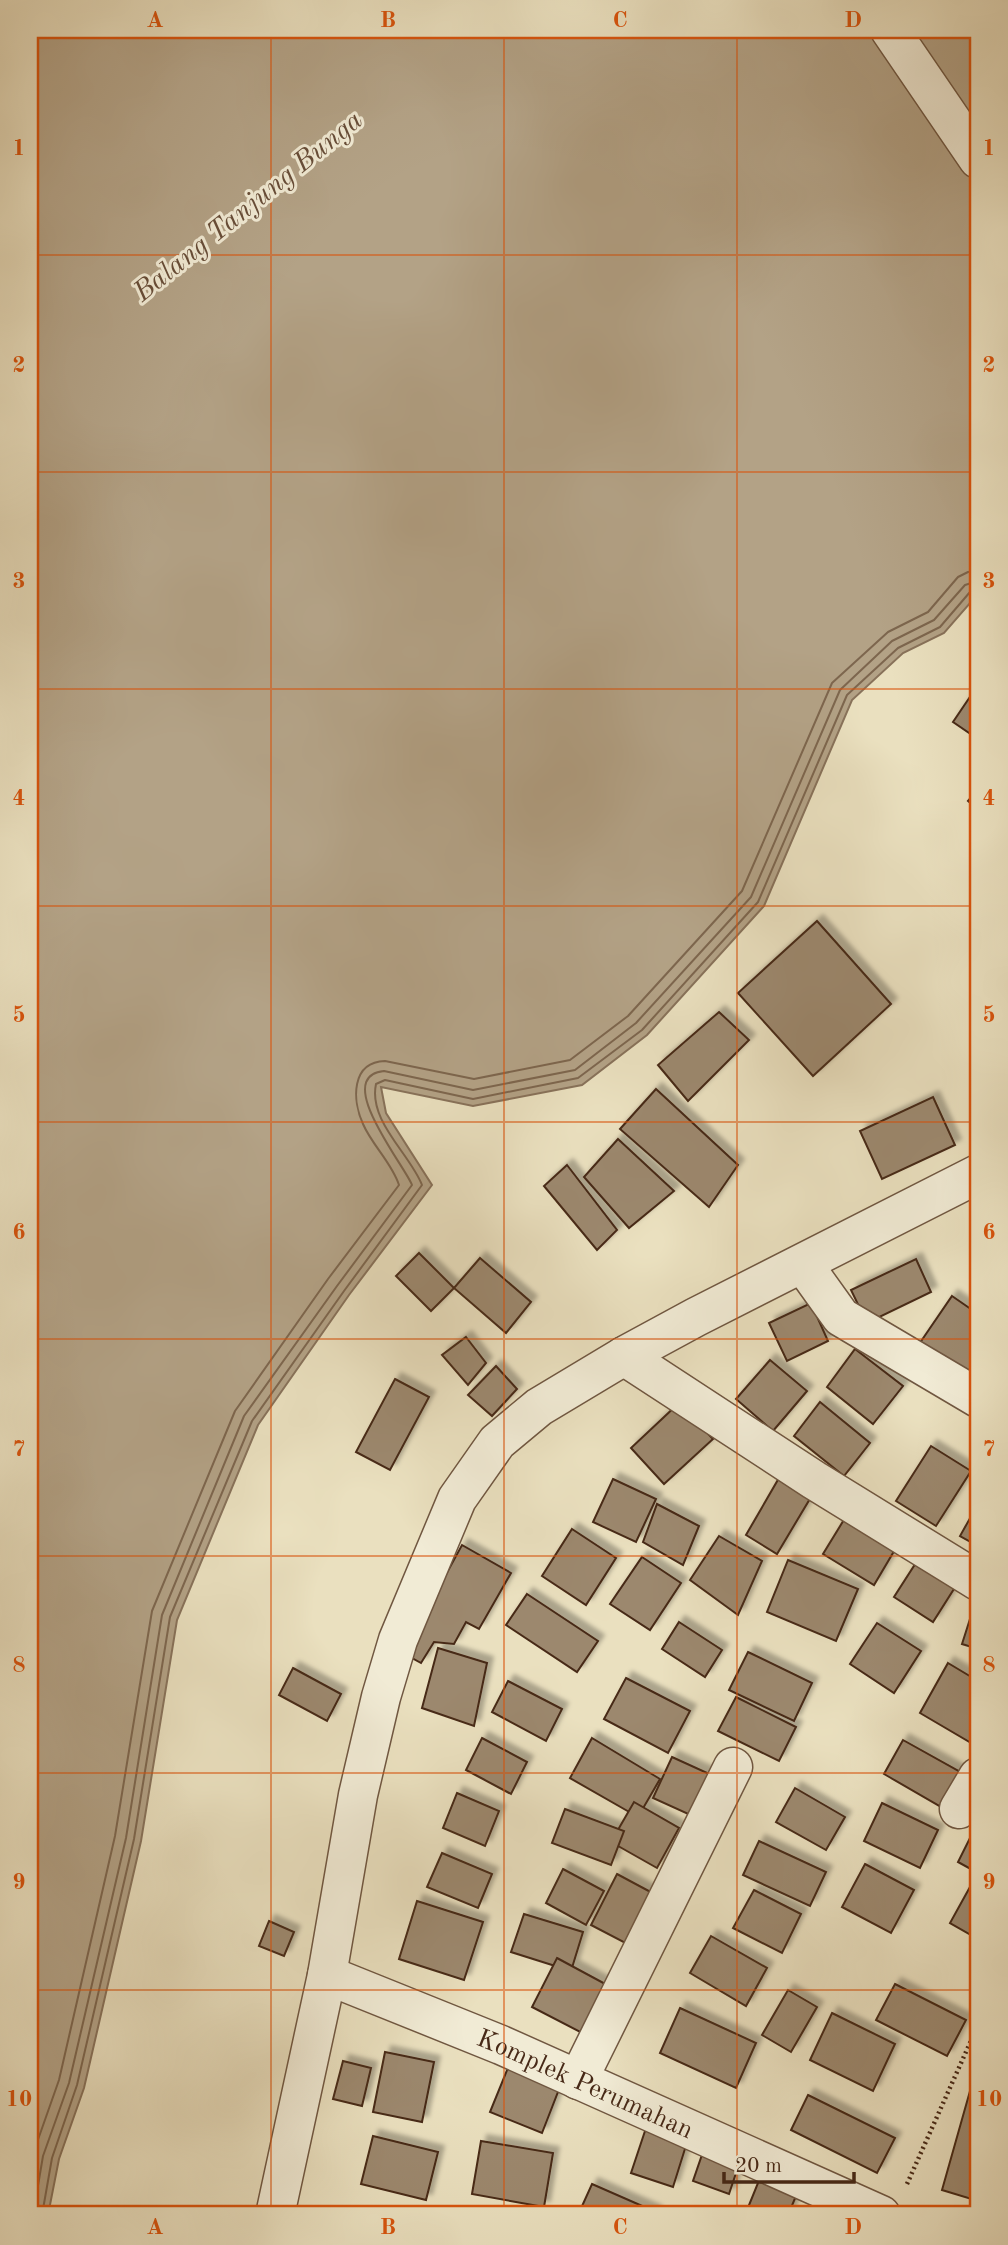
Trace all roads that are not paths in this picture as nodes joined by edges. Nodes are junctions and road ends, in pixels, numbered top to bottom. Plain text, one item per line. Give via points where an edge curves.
1 (890, 30) edge
2 (978, 159) edge
3 (978, 1174) edge
4 (803, 1264) junction
5 (624, 1356) junction
6 (978, 1398) edge
7 (978, 1581) edge
8 (733, 1767) dead end
9 (978, 1777) edge
10 (958, 1809) dead end
11 (327, 1975) junction
12 (578, 2080) junction
13 (893, 2202) edge
14 (275, 2215) edge

1 - 2 street
3 - 4 street
4 - 5 street
4 - 6 street via 841,1317
5 - 7 street
5 - 11 street via 539,1407 497,1442 457,1499 398,1640 381,1697 358,1795
8 - 12 street
9 - 10 street
11 - 12 street, Komplek Perumahan
11 - 14 street
12 - 13 street, Komplek Perumahan

